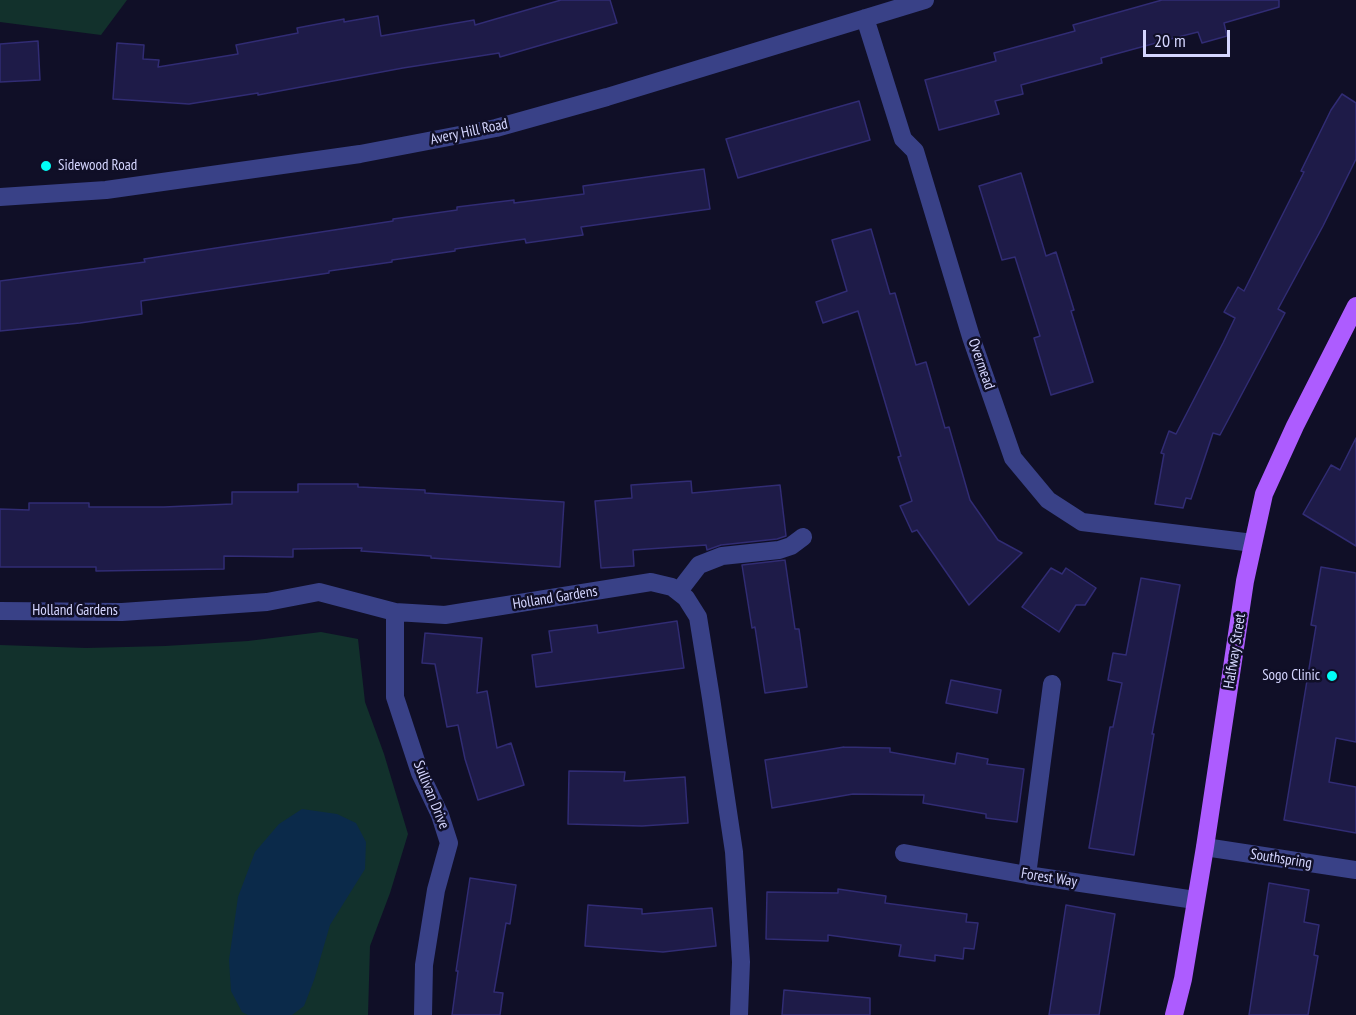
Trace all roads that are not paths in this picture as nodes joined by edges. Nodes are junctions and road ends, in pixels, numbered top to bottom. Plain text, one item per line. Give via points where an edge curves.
1 (925, 0) edge
2 (866, 18) junction
3 (0, 197) edge
4 (1356, 306) edge
5 (803, 537) dead end
6 (1253, 543) junction
7 (679, 591) junction
8 (0, 611) edge
9 (395, 612) junction
10 (1052, 684) dead end
11 (1205, 847) junction
12 (904, 853) dead end
13 (1356, 870) edge
14 (1027, 875) junction
15 (1195, 900) junction
16 (423, 1015) edge
17 (740, 1015) edge
18 (1174, 1015) edge

1 - 2 street, Avery Hill Road
2 - 3 street, Avery Hill Road via 496,128 360,154 106,190
2 - 6 street, Overmead via 903,139 915,151 971,337 1013,458 1048,500 1082,522
4 - 6 main road, Halfway Street via 1264,494
5 - 7 street via 779,550 722,556 699,565
6 - 11 main road, Halfway Street
7 - 9 street, Holland Gardens via 651,582 445,615
7 - 17 street via 698,617 729,815 741,962
8 - 9 street, Holland Gardens via 134,611 267,602 319,592
9 - 16 street, Sullivan Drive via 395,697 449,843 436,890 424,965
10 - 14 street
11 - 13 street, Southspring
11 - 15 main road, Halfway Street
12 - 14 street, Forest Way
14 - 15 street, Forest Way
15 - 18 main road, Halfway Street

